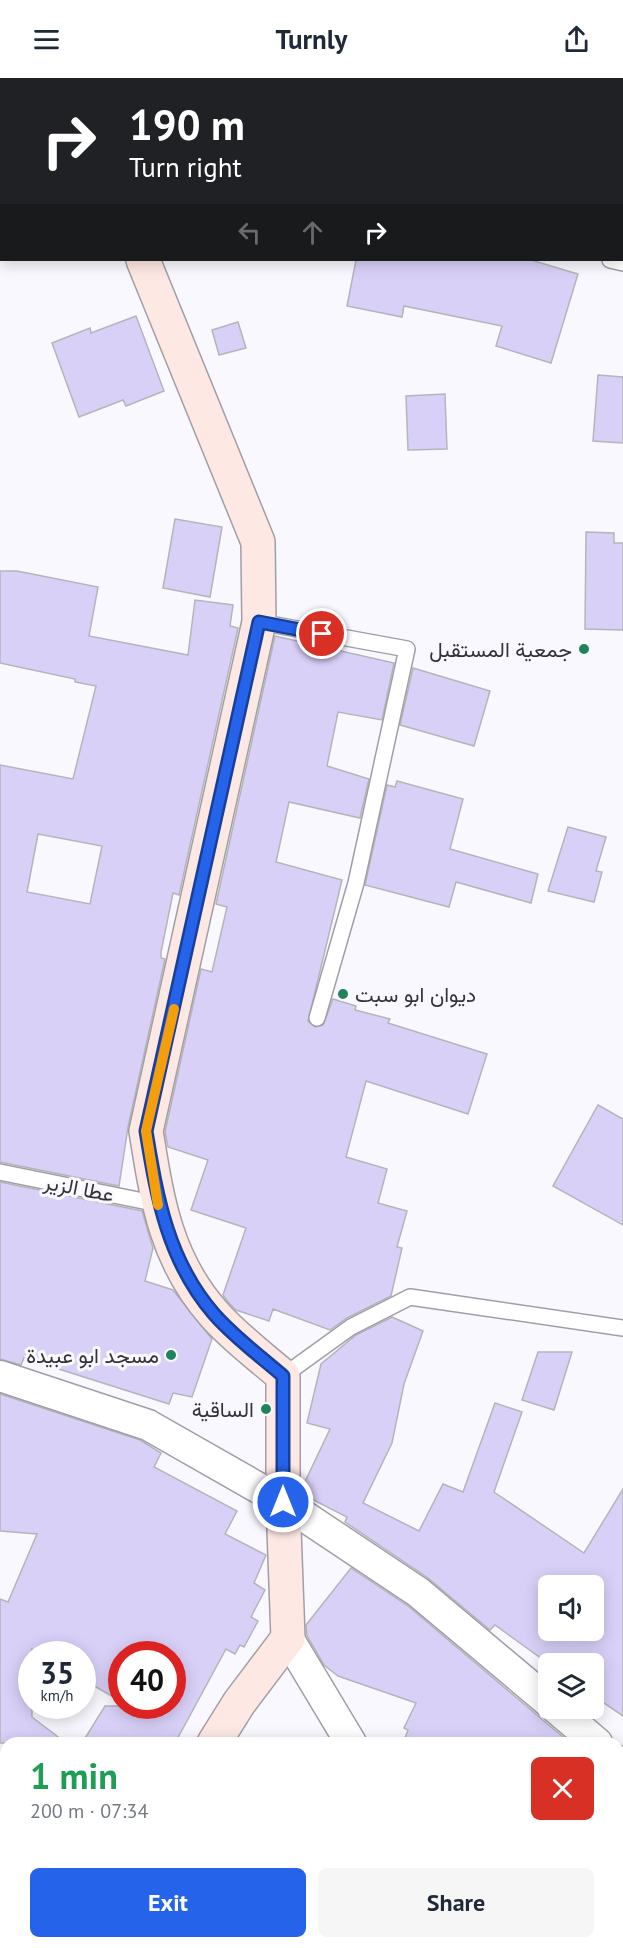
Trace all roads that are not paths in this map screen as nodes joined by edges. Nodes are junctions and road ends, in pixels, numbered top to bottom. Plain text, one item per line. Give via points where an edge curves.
1 (143, 261) edge
2 (259, 622) junction
3 (317, 1018) dead end
4 (0, 1172) edge
5 (158, 1204) junction
6 (623, 1328) edge
7 (0, 1376) edge
8 (283, 1376) junction
9 (283, 1502) junction
10 (288, 1638) junction
11 (538, 1693) edge
12 (569, 1719) edge
13 (218, 1737) edge
14 (347, 1737) edge
15 (590, 1737) edge

1 - 2 street via 258,542
2 - 3 lane via 407,649 356,883
2 - 5 street via 146,1131
4 - 5 lane, عطا الزير
5 - 8 street via 174,1254 193,1287 215,1316
6 - 8 lane via 410,1297 351,1327
7 - 9 street via 148,1425
8 - 9 street
9 - 10 street
9 - 11 street via 418,1592
10 - 13 street
10 - 14 street
12 - 15 street

